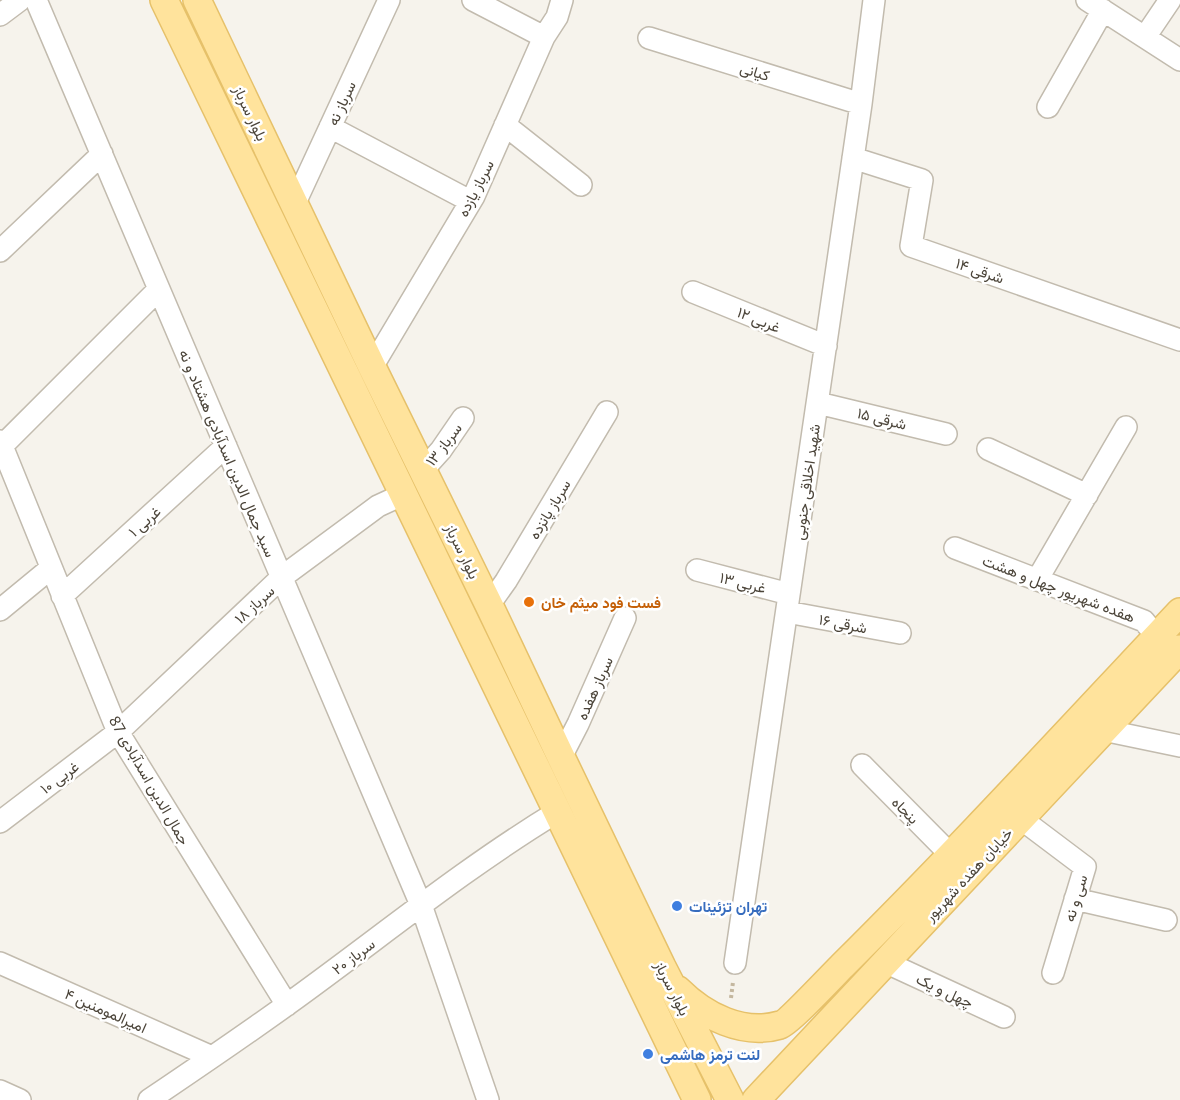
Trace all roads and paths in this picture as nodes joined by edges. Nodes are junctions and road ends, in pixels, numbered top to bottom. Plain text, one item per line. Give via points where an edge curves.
1 (20, 0) edge
2 (36, 0) edge
3 (164, 0) edge
4 (197, 0) edge
5 (388, 0) edge
6 (473, 0) edge
7 (562, 0) edge
8 (874, 0) edge
9 (1170, 0) edge
10 (1095, 5) edge
11 (0, 15) edge
12 (544, 37) junction
13 (1145, 37) junction
14 (649, 38) dead end
15 (1180, 60) edge
16 (861, 104) junction
17 (1047, 107) dead end
18 (505, 125) junction
19 (330, 127) junction
20 (102, 154) junction
21 (853, 158) junction
22 (581, 185) dead end
23 (470, 201) junction
24 (294, 205) junction
25 (0, 251) edge
26 (159, 289) junction
27 (693, 292) dead end
28 (1180, 340) edge
29 (826, 346) junction
30 (372, 367) junction
31 (818, 403) junction
32 (607, 412) dead end
33 (463, 417) dead end
34 (1126, 427) dead end
35 (946, 434) dead end
36 (1, 443) edge
37 (226, 446) junction
38 (988, 449) dead end
39 (423, 470) junction
40 (404, 494) junction
41 (1087, 495) junction
42 (955, 548) dead end
43 (51, 568) junction
44 (697, 570) dead end
45 (282, 577) junction
46 (1037, 580) junction
47 (62, 596) junction
48 (788, 603) junction
49 (489, 605) junction
50 (0, 610) edge
51 (1180, 612) edge
52 (625, 618) dead end
53 (900, 633) dead end
54 (1168, 643) edge
55 (1103, 730) junction
56 (118, 732) junction
57 (1180, 747) edge
58 (561, 757) junction
59 (862, 765) dead end
60 (557, 812) junction
61 (1020, 818) junction
62 (0, 822) edge
63 (951, 855) junction
64 (1075, 899) junction
65 (421, 905) junction
66 (1166, 920) dead end
67 (885, 962) junction
68 (0, 963) edge
69 (735, 963) joint
70 (662, 967) junction
71 (1053, 973) dead end
72 (287, 1005) junction
73 (1004, 1017) dead end
74 (727, 1023) junction
75 (212, 1057) junction
76 (0, 1091) edge
77 (20, 1100) edge
78 (149, 1100) edge
79 (488, 1100) edge
80 (697, 1100) edge
81 (730, 1100) edge
82 (756, 1100) edge

1 - 11 street
2 - 20 street, سید جمال الدین اسدآبادی هشتاد و نه
3 - 40 main road, بلوار سرباز
4 - 24 main road, بلوار سرباز
5 - 19 street, سرباز نه
6 - 12 street
7 - 12 street, سرباز یازده via 557,18
8 - 16 street, شهید اخلاقی جنوبی
9 - 13 street
10 - 13 street
10 - 17 street
12 - 18 street, سرباز یازده
13 - 15 street
14 - 16 street, کیانی
16 - 21 street, شهید اخلاقی جنوبی
18 - 22 street
18 - 23 street, سرباز یازده
19 - 23 street
19 - 24 street, سرباز نه
20 - 25 street
20 - 26 street, سید جمال الدین اسدآبادی هشتاد و نه
21 - 28 street, شرقی ۱۴ via 922,180 911,246
21 - 29 street, شهید اخلاقی جنوبی
23 - 30 street, سرباز یازده
24 - 30 main road, بلوار سرباز
26 - 36 street
26 - 37 street, سید جمال الدین اسدآبادی هشتاد و نه
27 - 29 street, غربی ۱۲
29 - 31 street, شهید اخلاقی جنوبی
30 - 39 main road, بلوار سرباز
31 - 35 street, شرقی ۱۵
31 - 48 street, شهید اخلاقی جنوبی
32 - 49 street, سرباز پانزده
33 - 39 street, سرباز ۱۳
34 - 41 street
36 - 43 street, جمال الدین اسدآبادی 87
37 - 45 street, سید جمال الدین اسدآبادی هشتاد و نه
37 - 47 street, غربی ۱
38 - 41 street
39 - 49 main road, بلوار سرباز
40 - 45 street, سرباز ۱۸ via 378,506
40 - 60 main road, بلوار سرباز
41 - 46 street
42 - 46 street, هفده شهریور چهل و هشت
43 - 47 street, جمال الدین اسدآبادی 87
43 - 50 street
44 - 48 street, غربی ۱۳
45 - 56 street, سرباز ۱۸
45 - 65 street, سید جمال الدین اسدآبادی هشتاد و نه
46 - 54 street, هفده شهریور چهل و هشت via 1144,621
47 - 56 street, جمال الدین اسدآبادی 87
48 - 53 street, شرقی ۱۶
48 - 69 street, شهید اخلاقی جنوبی
49 - 58 main road, بلوار سرباز
51 - 54 main road
52 - 58 street, سرباز هفده
54 - 55 main road, خیابان هفده شهریور
54 - 63 main road via 1056,746
55 - 57 street
55 - 61 main road, خیابان هفده شهریور
56 - 62 street, غربی ۱۰
56 - 72 street, جمال الدین اسدآبادی 87
58 - 70 main road, بلوار سرباز
59 - 63 street, پنجاه
60 - 65 street, سرباز ۲۰
60 - 80 main road, بلوار سرباز
61 - 64 street, سی و نه via 1085,867
61 - 67 main road, خیابان هفده شهریور
63 - 74 main road via 783,1025 754,1029
64 - 66 street
64 - 71 street, سی و نه
65 - 72 street, سرباز ۲۰
65 - 79 street, سید جمال الدین اسدآبادی هشتاد و نه
67 - 73 street, چهل و یک
67 - 82 main road, خیابان هفده شهریور
68 - 75 street, امیرالمومنین ۴
69 - 74 path
70 - 74 main road via 689,1001
70 - 81 main road, بلوار سرباز
72 - 75 street, سرباز ۲۰
75 - 78 street, سرباز ۲۰
76 - 77 street

